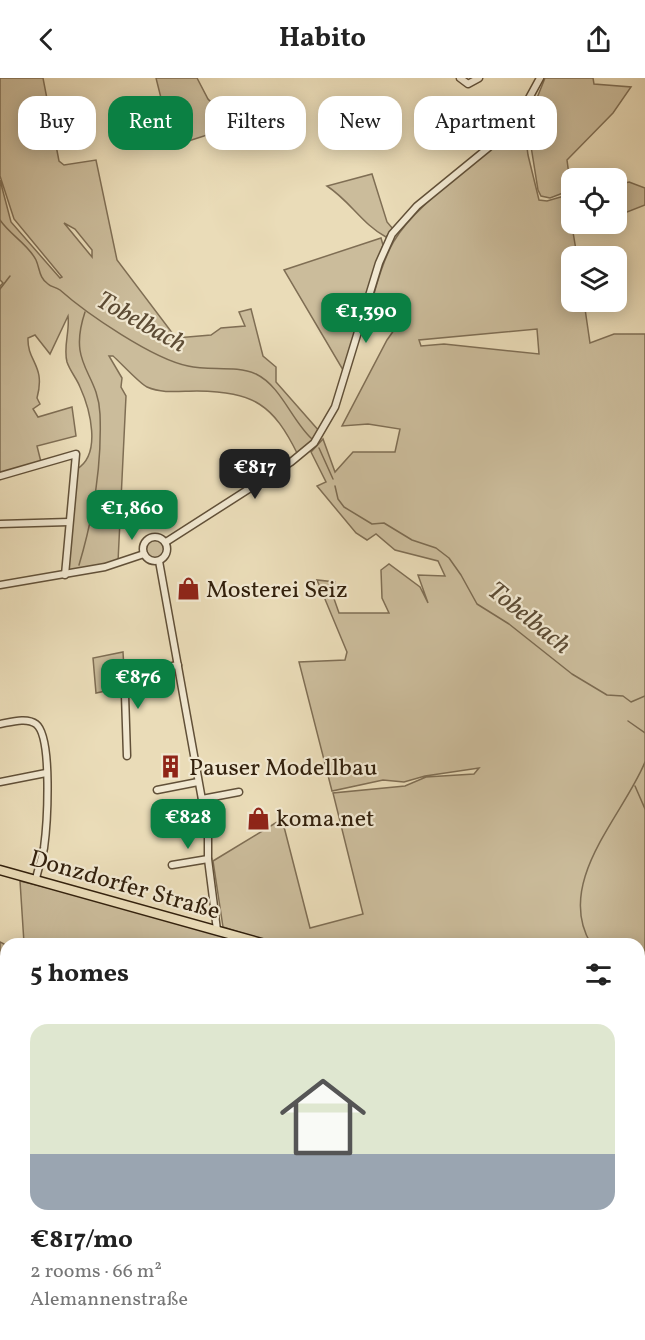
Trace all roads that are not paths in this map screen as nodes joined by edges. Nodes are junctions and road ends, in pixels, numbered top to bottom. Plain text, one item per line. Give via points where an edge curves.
1 (460, 78) edge
2 (479, 78) edge
3 (540, 78) edge
4 (0, 476) edge
5 (69, 522) junction
6 (0, 524) edge
7 (166, 542) junction
8 (144, 554) junction
9 (159, 561) junction
10 (65, 575) junction
11 (0, 585) edge
12 (124, 664) dead end
13 (178, 665) junction
14 (125, 675) junction
15 (0, 724) edge
16 (127, 756) dead end
17 (46, 773) junction
18 (0, 782) edge
19 (198, 782) junction
20 (157, 790) dead end
21 (239, 792) dead end
22 (202, 799) junction
23 (207, 859) junction
24 (172, 865) dead end
25 (0, 870) edge
26 (36, 879) junction
27 (217, 930) junction
28 (243, 938) edge

1 - 2 street via 468,84
3 - 7 street via 506,130 408,215 389,240 335,407 314,443 291,462
4 - 5 street via 76,453
5 - 6 street
5 - 10 street
7 - 8 street via 160,537 150,538 144,543
7 - 9 street via 167,553
8 - 9 street via 151,561
8 - 10 street
9 - 13 street
10 - 11 street
12 - 14 street
13 - 14 street
13 - 19 street
14 - 16 street
15 - 17 street via 23,720 36,724 43,732
17 - 18 street
17 - 26 street via 44,848
19 - 20 street
19 - 22 street
21 - 22 street
22 - 23 street via 208,834
23 - 24 street
23 - 27 street
25 - 26 main road, Donzdorfer Straße
26 - 27 main road, Donzdorfer Straße
27 - 28 main road, Donzdorfer Straße

